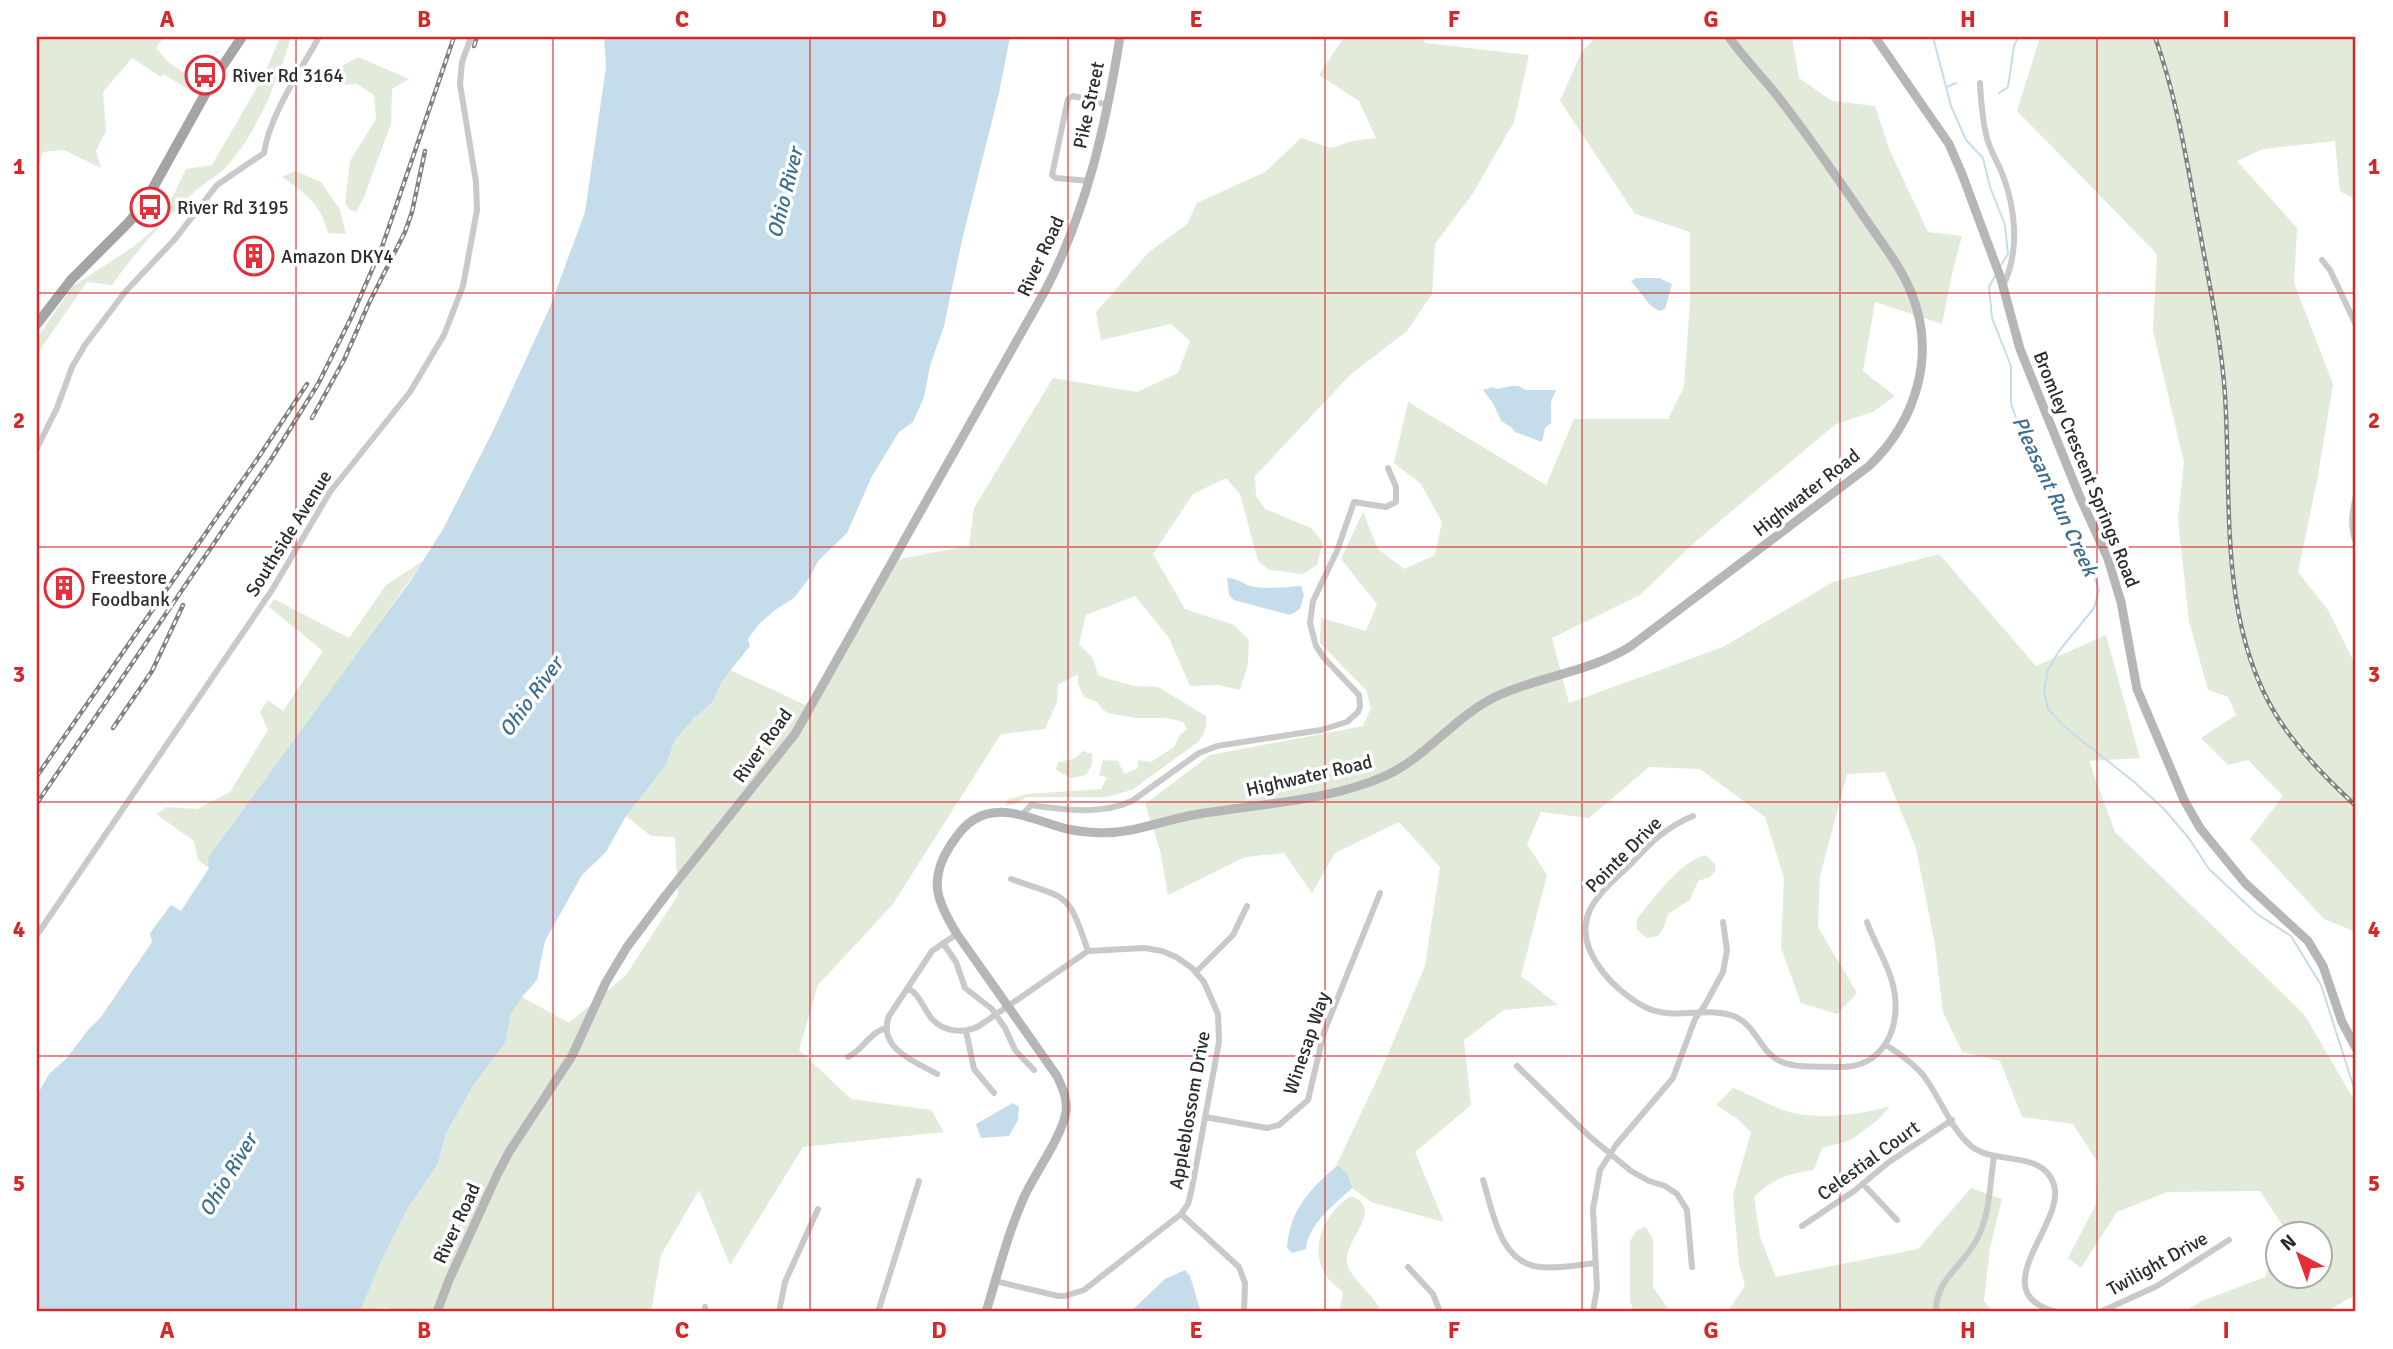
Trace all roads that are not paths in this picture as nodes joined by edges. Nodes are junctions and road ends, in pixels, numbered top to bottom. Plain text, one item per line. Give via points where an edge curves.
1 (242, 37) edge
2 (319, 37) edge
3 (471, 37) edge
4 (1120, 37) edge
5 (1729, 37) edge
6 (1875, 37) edge
7 (1980, 83) dead end
8 (1108, 105) junction
9 (1088, 181) junction
10 (2322, 260) dead end
11 (2002, 282) junction
12 (37, 324) edge
13 (2356, 325) edge
14 (37, 448) edge
15 (1388, 468) dead end
16 (2356, 496) edge
17 (2356, 543) edge
18 (1021, 816) junction
19 (1693, 816) dead end
20 (1011, 878) dead end
21 (1380, 893) dead end
22 (1247, 906) dead end
23 (1723, 922) dead end
24 (1867, 922) dead end
25 (957, 934) junction
26 (37, 935) edge
27 (943, 943) junction
28 (1088, 951) junction
29 (1196, 972) junction
30 (908, 988) junction
31 (1008, 1006) junction
32 (996, 1014) junction
33 (1698, 1014) junction
34 (886, 1028) junction
35 (966, 1031) junction
36 (1886, 1045) junction
37 (2356, 1048) edge
38 (848, 1057) dead end
39 (1517, 1066) dead end
40 (1034, 1070) dead end
41 (937, 1074) dead end
42 (994, 1093) dead end
43 (1205, 1117) junction
44 (1952, 1120) junction
45 (1610, 1153) junction
46 (1994, 1156) junction
47 (1483, 1180) dead end
48 (919, 1181) dead end
49 (1863, 1184) junction
50 (818, 1209) dead end
51 (1181, 1214) junction
52 (1897, 1220) dead end
53 (1802, 1226) dead end
54 (2229, 1240) dead end
55 (1595, 1263) junction
56 (1408, 1267) dead end
57 (1692, 1267) dead end
58 (995, 1281) junction
59 (438, 1312) edge
60 (779, 1312) edge
61 (878, 1312) edge
62 (986, 1312) edge
63 (1244, 1312) edge
64 (1440, 1312) edge
65 (1592, 1312) edge
66 (1936, 1312) edge
67 (2056, 1312) edge
68 (2100, 1312) edge

1 - 12 main road via 144,204 71,280
2 - 14 street via 273,123 264,153 217,185 125,292 72,367
3 - 26 street, Southside Avenue via 460,85 477,210 468,266 444,335 410,392 330,492 279,581
4 - 8 street, Pike Street
5 - 18 street, Highwater Road via 1812,140 1910,291 1922,342 1921,374 1909,412 1887,449 1631,646 1496,697 1386,775 1337,790 1130,830 1081,831
6 - 11 street, Bromley Crescent Springs Road via 1949,144
7 - 11 street via 1986,136 2011,204 2014,229 2014,254
8 - 9 street, Pike Street
8 - 9 street via 1073,96 1068,99 1052,175
9 - 59 street, River Road via 1076,223 1046,289 795,734 627,947 572,1056 497,1175
10 - 13 street
11 - 37 street, Bromley Crescent Springs Road via 2021,349 2108,559 2137,689 2184,799 2200,828 2245,883 2308,941
15 - 18 street via 1396,502 1386,507 1354,502 1313,601 1310,623 1324,658 1359,695 1355,717 1321,730 1203,751 1121,806 1075,809 1031,805
16 - 17 street via 2352,526
18 - 25 street, Highwater Road via 999,812 976,818 943,858 937,893
19 - 33 street, Pointe Drive via 1655,838 1599,897 1589,913 1586,937 1597,965 1632,998 1655,1011
20 - 28 street via 1065,900
21 - 43 street, Winesap Way via 1320,1043 1308,1100 1279,1125 1267,1128
22 - 29 street via 1233,935
23 - 33 street via 1727,950 1723,972
24 - 36 street via 1895,993 1892,1031
25 - 27 street
25 - 31 street, Highwater Road
27 - 30 street via 932,951
27 - 32 street via 965,988
28 - 29 street, Appleblossom Drive via 1162,951
28 - 31 street
29 - 43 street, Appleblossom Drive via 1211,993 1220,1024
30 - 34 street
30 - 35 street via 937,1023
31 - 32 street
31 - 58 street, Highwater Road via 1057,1076 1066,1110 1025,1195
32 - 35 street
32 - 40 street via 1015,1050
33 - 36 street, Pointe Drive via 1739,1019 1752,1028 1774,1058 1793,1065 1860,1065
33 - 45 street via 1673,1078
34 - 38 street
34 - 41 street via 894,1049
35 - 42 street via 974,1069
36 - 44 street via 1913,1064
39 - 45 street
43 - 51 street, Appleblossom Drive via 1190,1198
44 - 46 street via 1971,1145
44 - 49 street, Celestial Court
45 - 55 street via 1600,1170 1593,1209
45 - 57 street via 1640,1178 1670,1188 1684,1202
46 - 66 street via 1979,1236 1941,1286
46 - 67 street via 2034,1163 2050,1176 2054,1186 2053,1206 2024,1278 2034,1302
47 - 55 street via 1502,1238 1513,1255 1541,1267
48 - 61 street
49 - 52 street
49 - 53 street, Celestial Court
50 - 60 street via 785,1282
51 - 58 street, Appleblossom Drive via 1074,1294 1058,1296
51 - 63 street via 1239,1266 1245,1283
54 - 68 street, Twilight Drive via 2157,1286
55 - 65 street via 1597,1288
56 - 64 street via 1433,1294
58 - 62 street, Highwater Road

